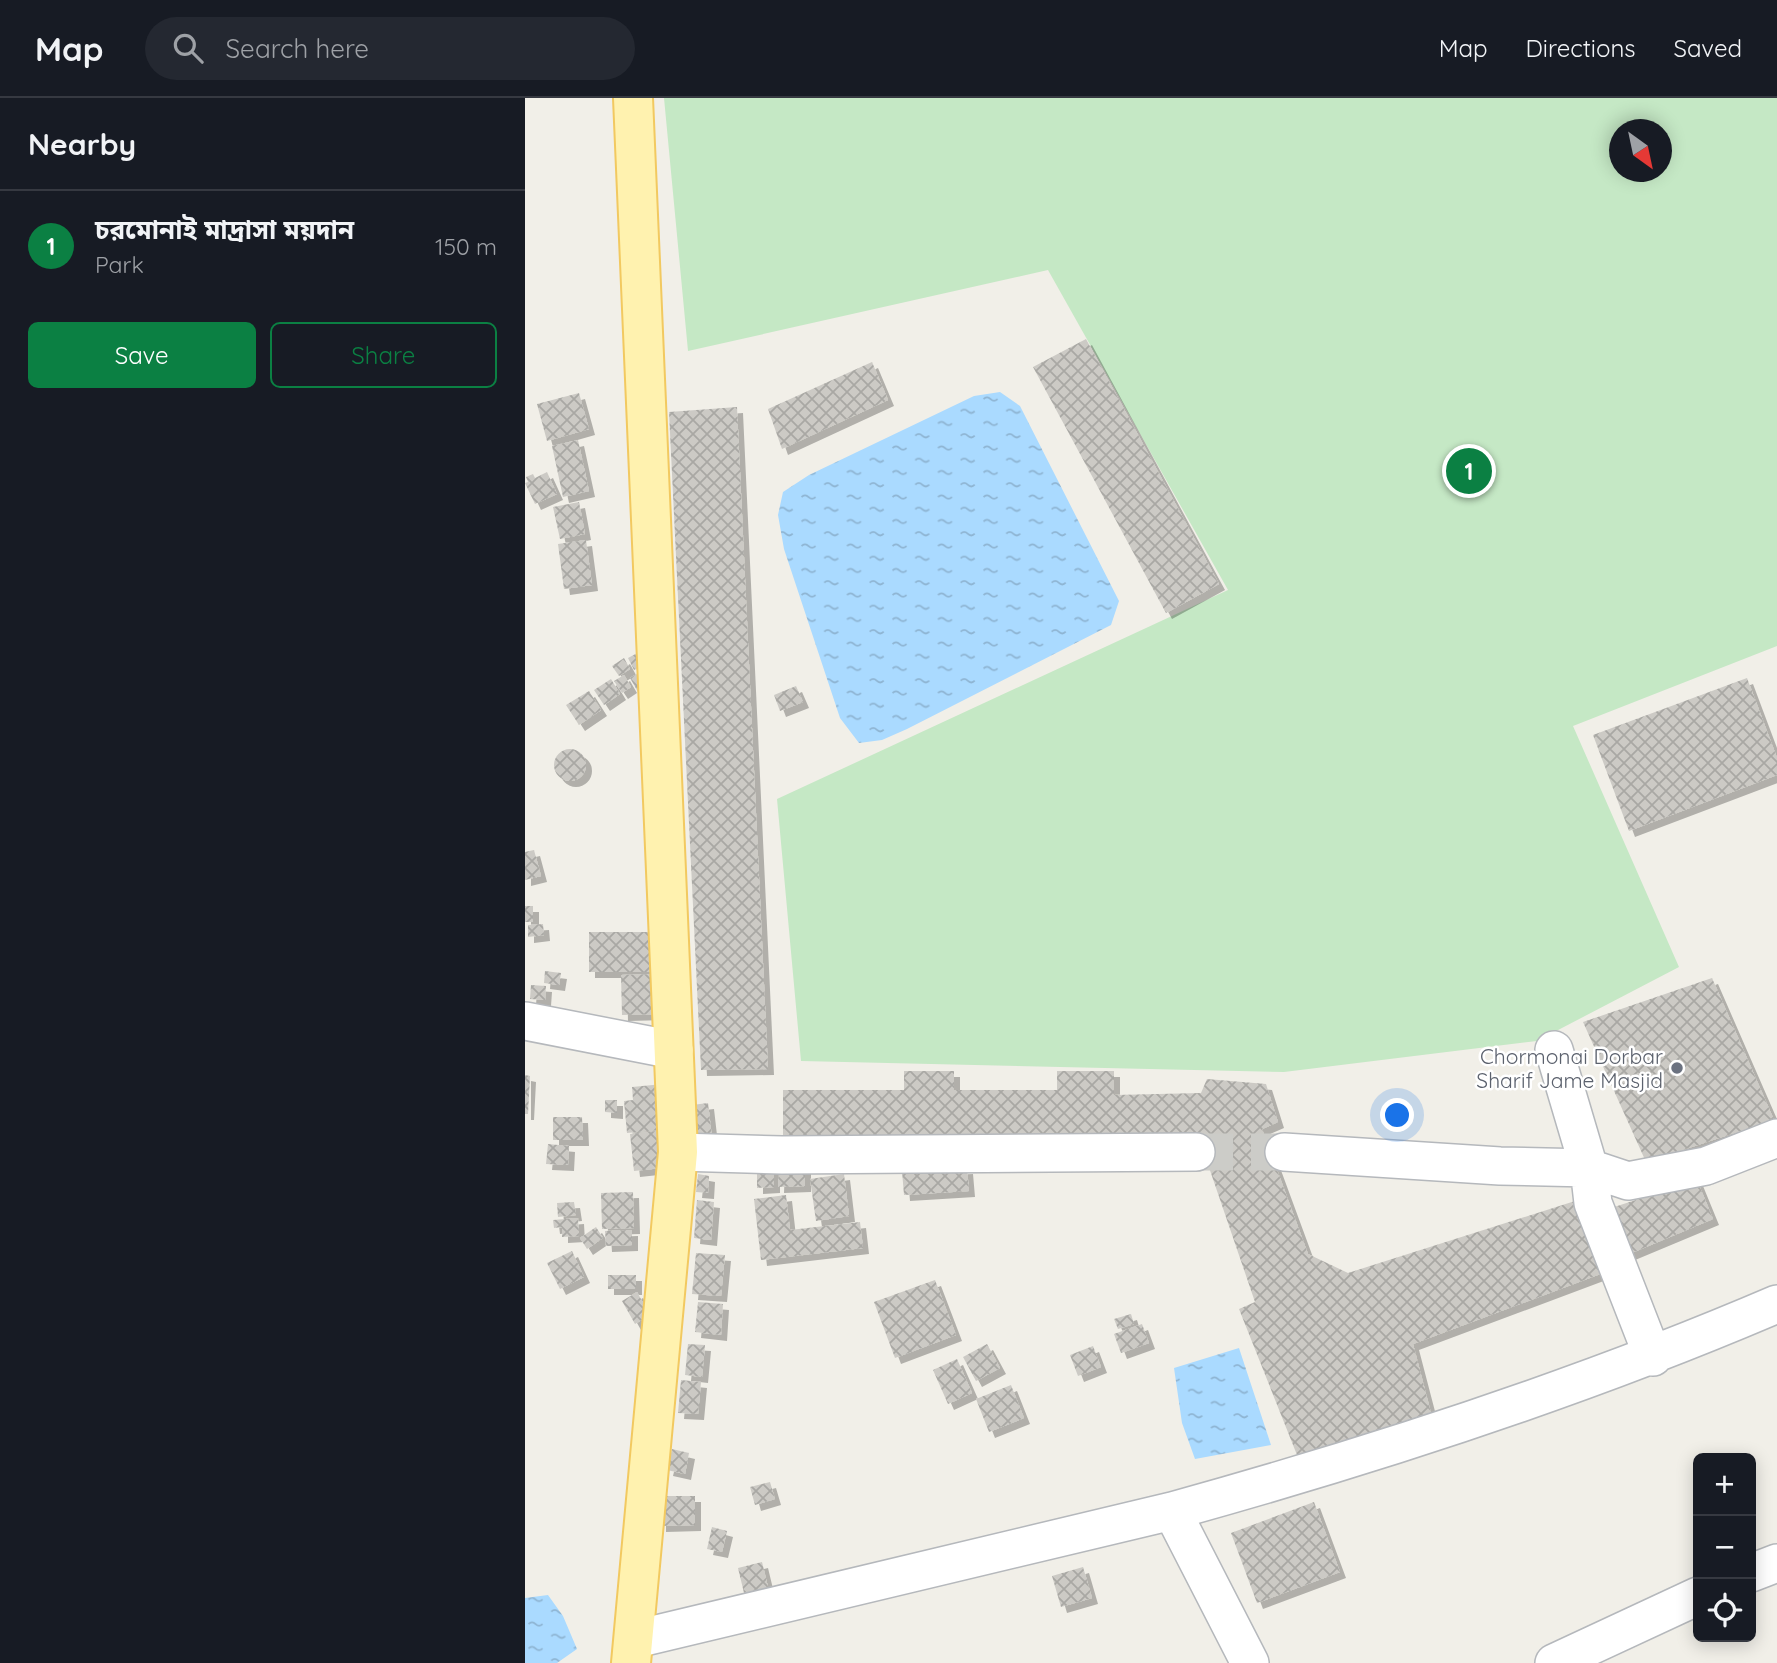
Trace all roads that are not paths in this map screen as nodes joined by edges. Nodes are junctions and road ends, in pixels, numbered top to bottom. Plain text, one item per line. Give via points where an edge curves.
1 (632, 98) edge
2 (525, 1021) edge
3 (1554, 1050) dead end
4 (674, 1051) junction
5 (1777, 1138) edge
6 (678, 1152) junction
7 (1196, 1152) tunnel mouth
8 (1284, 1152) tunnel mouth
9 (1588, 1168) junction
10 (1777, 1304) edge
11 (1653, 1357) junction
12 (1172, 1511) junction
13 (1777, 1563) edge
14 (1756, 1571) edge
15 (1693, 1598) edge
16 (634, 1651) edge
17 (1250, 1663) edge
18 (1554, 1663) edge

1 - 4 main road
2 - 4 street
3 - 9 street
4 - 6 main road
5 - 9 street via 1706,1166 1628,1181
6 - 7 street
6 - 16 main road
8 - 9 street
9 - 11 street via 1593,1203
10 - 11 street
11 - 12 street via 1316,1471
12 - 16 street
12 - 17 street
13 - 14 street
15 - 18 street

